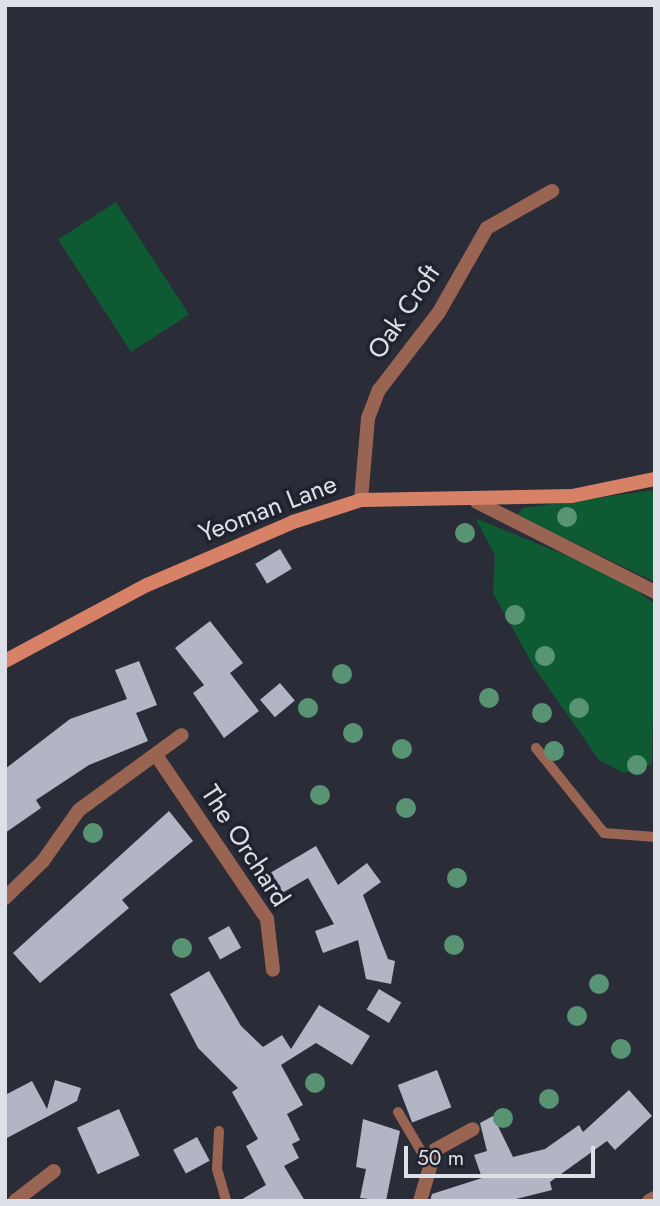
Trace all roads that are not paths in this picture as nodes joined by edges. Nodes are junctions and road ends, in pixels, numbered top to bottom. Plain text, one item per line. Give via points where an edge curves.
1 (552, 191) dead end
2 (655, 479) edge
3 (361, 500) junction
4 (477, 502) junction
5 (655, 592) edge
6 (5, 661) edge
7 (182, 735) dead end
8 (536, 748) dead end
9 (156, 755) junction
10 (655, 837) edge
11 (5, 898) edge
12 (273, 970) dead end
13 (398, 1112) dead end
14 (474, 1129) dead end
15 (219, 1131) dead end
16 (428, 1163) junction
17 (54, 1171) dead end
18 (655, 1198) edge
19 (15, 1201) edge
20 (226, 1201) edge
21 (420, 1201) edge
22 (649, 1201) edge

1 - 3 street, Oak Croft via 487,228 439,312 379,390 368,418
2 - 4 street, Yeoman Lane via 572,496
3 - 4 street, Yeoman Lane
3 - 6 street, Yeoman Lane via 293,522 147,585
4 - 5 street
7 - 9 street
8 - 10 lane via 604,832
9 - 11 street via 79,810 23,885
9 - 12 street, The Orchard via 267,919
13 - 16 lane
14 - 16 street via 435,1150
15 - 20 lane via 217,1169
16 - 21 street
17 - 19 street
18 - 22 street

